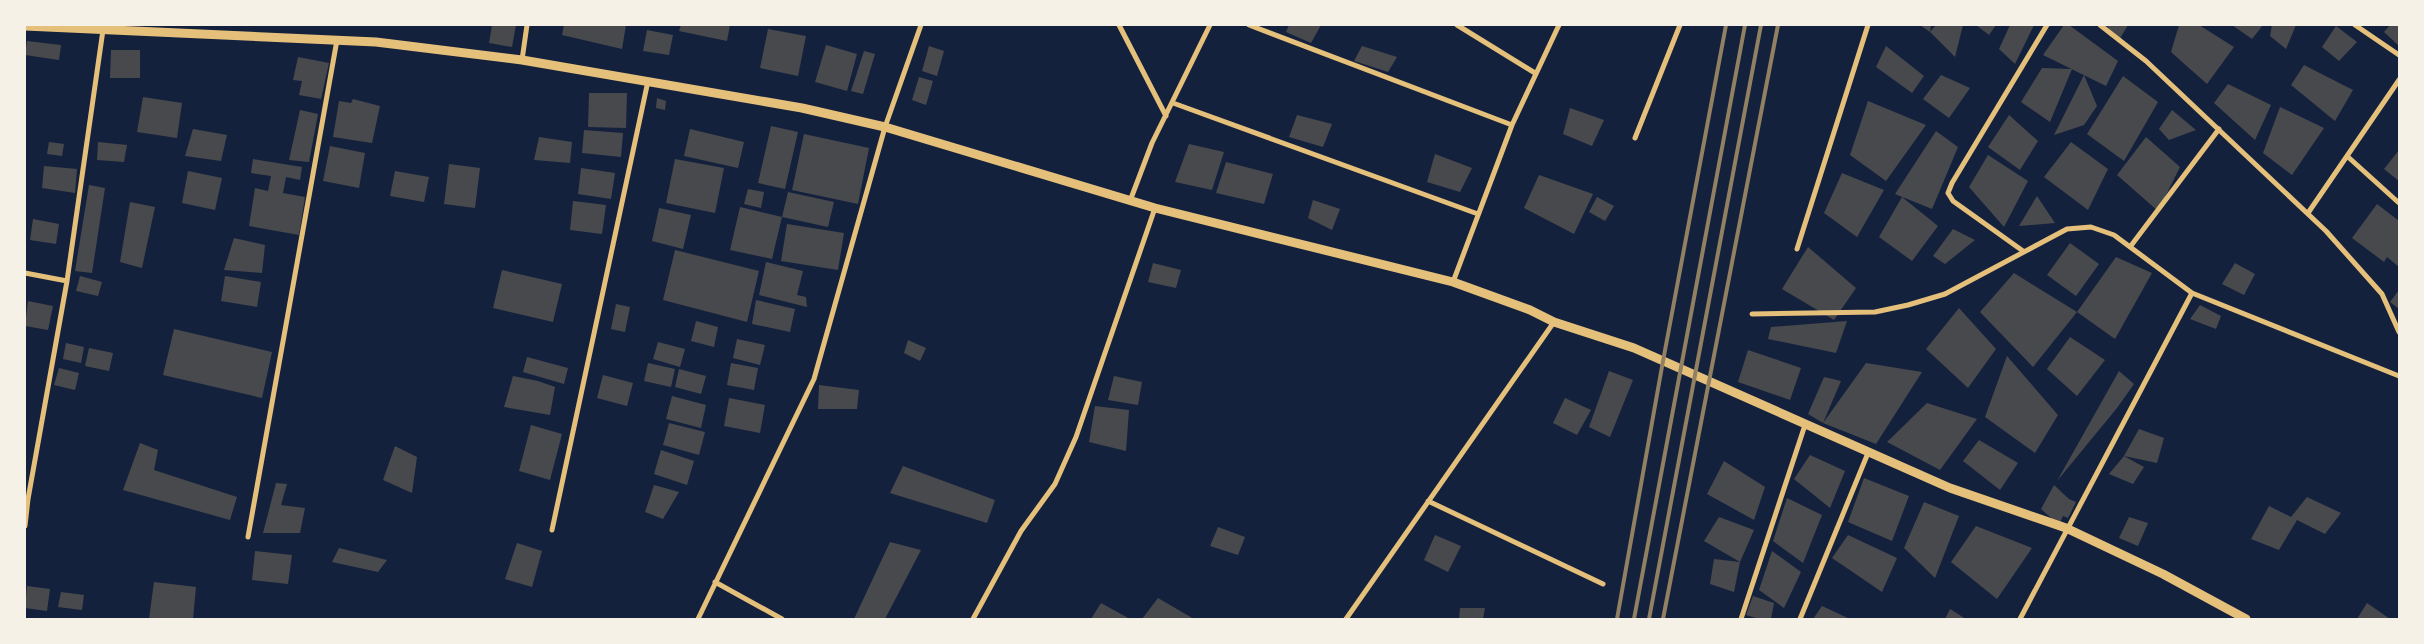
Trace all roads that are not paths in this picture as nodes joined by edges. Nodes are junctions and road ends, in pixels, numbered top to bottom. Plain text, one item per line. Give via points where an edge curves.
1 (527, 25) edge
2 (921, 25) edge
3 (1119, 25) edge
4 (1210, 25) edge
5 (1249, 25) edge
6 (1457, 25) edge
7 (1558, 25) edge
8 (1680, 25) edge
9 (1868, 25) edge
10 (2047, 25) edge
11 (2100, 25) edge
12 (2355, 25) edge
13 (25, 26) edge
14 (103, 30) junction
15 (337, 40) junction
16 (2399, 55) edge
17 (522, 60) junction
18 (1535, 73) junction
19 (2399, 80) edge
20 (648, 81) junction
21 (1173, 103) junction
22 (1166, 116) junction
23 (1512, 125) junction
24 (885, 127) junction
25 (2219, 129) junction
26 (1635, 138) dead end
27 (2347, 156) junction
28 (1130, 201) junction
29 (2399, 203) edge
30 (1155, 208) junction
31 (2308, 213) junction
32 (1478, 214) junction
33 (2130, 248) junction
34 (1797, 249) dead end
35 (2023, 251) junction
36 (25, 273) edge
37 (67, 281) junction
38 (1453, 282) junction
39 (2192, 293) junction
40 (1752, 314) dead end
41 (1554, 322) junction
42 (2399, 332) edge
43 (2399, 376) edge
44 (1805, 425) junction
45 (1868, 453) junction
46 (26, 499) edge
47 (1428, 501) junction
48 (25, 526) edge
49 (2066, 528) junction
50 (552, 530) dead end
51 (248, 537) dead end
52 (715, 582) junction
53 (1603, 584) dead end
54 (698, 619) edge
55 (781, 619) edge
56 (973, 619) edge
57 (1346, 619) edge
58 (1740, 619) edge
59 (1800, 619) edge
60 (2020, 619) edge
61 (2246, 619) edge

1 - 17 street
2 - 24 street
3 - 22 street
4 - 21 street
5 - 23 street
6 - 18 street
7 - 18 street
8 - 26 street
9 - 34 street
10 - 35 street via 1948,193 1954,201
11 - 25 street via 2146,61
12 - 16 street
13 - 14 street
14 - 15 street
14 - 37 street
15 - 17 street
15 - 51 street
17 - 20 street
18 - 23 street
19 - 27 street
20 - 24 street via 802,108
20 - 50 street
21 - 22 street
21 - 32 street
22 - 28 street
23 - 32 street
24 - 28 street
24 - 52 street via 814,379
25 - 31 street
25 - 33 street
27 - 29 street
27 - 31 street
28 - 30 street
30 - 38 street
30 - 56 street via 1076,437 1059,476 1021,531
31 - 42 street via 2382,294
32 - 38 street
33 - 35 street via 2114,235 2090,227 2067,229
33 - 39 street
35 - 40 street via 1945,294 1875,312
36 - 37 street
37 - 46 street
38 - 41 street
39 - 43 street
39 - 49 street
41 - 44 street via 1634,348
41 - 47 street
44 - 45 street
44 - 58 street
45 - 49 street via 1950,488
45 - 59 street
46 - 48 street
47 - 53 street
47 - 57 street
49 - 60 street
49 - 61 street via 2163,574
52 - 54 street
52 - 55 street

